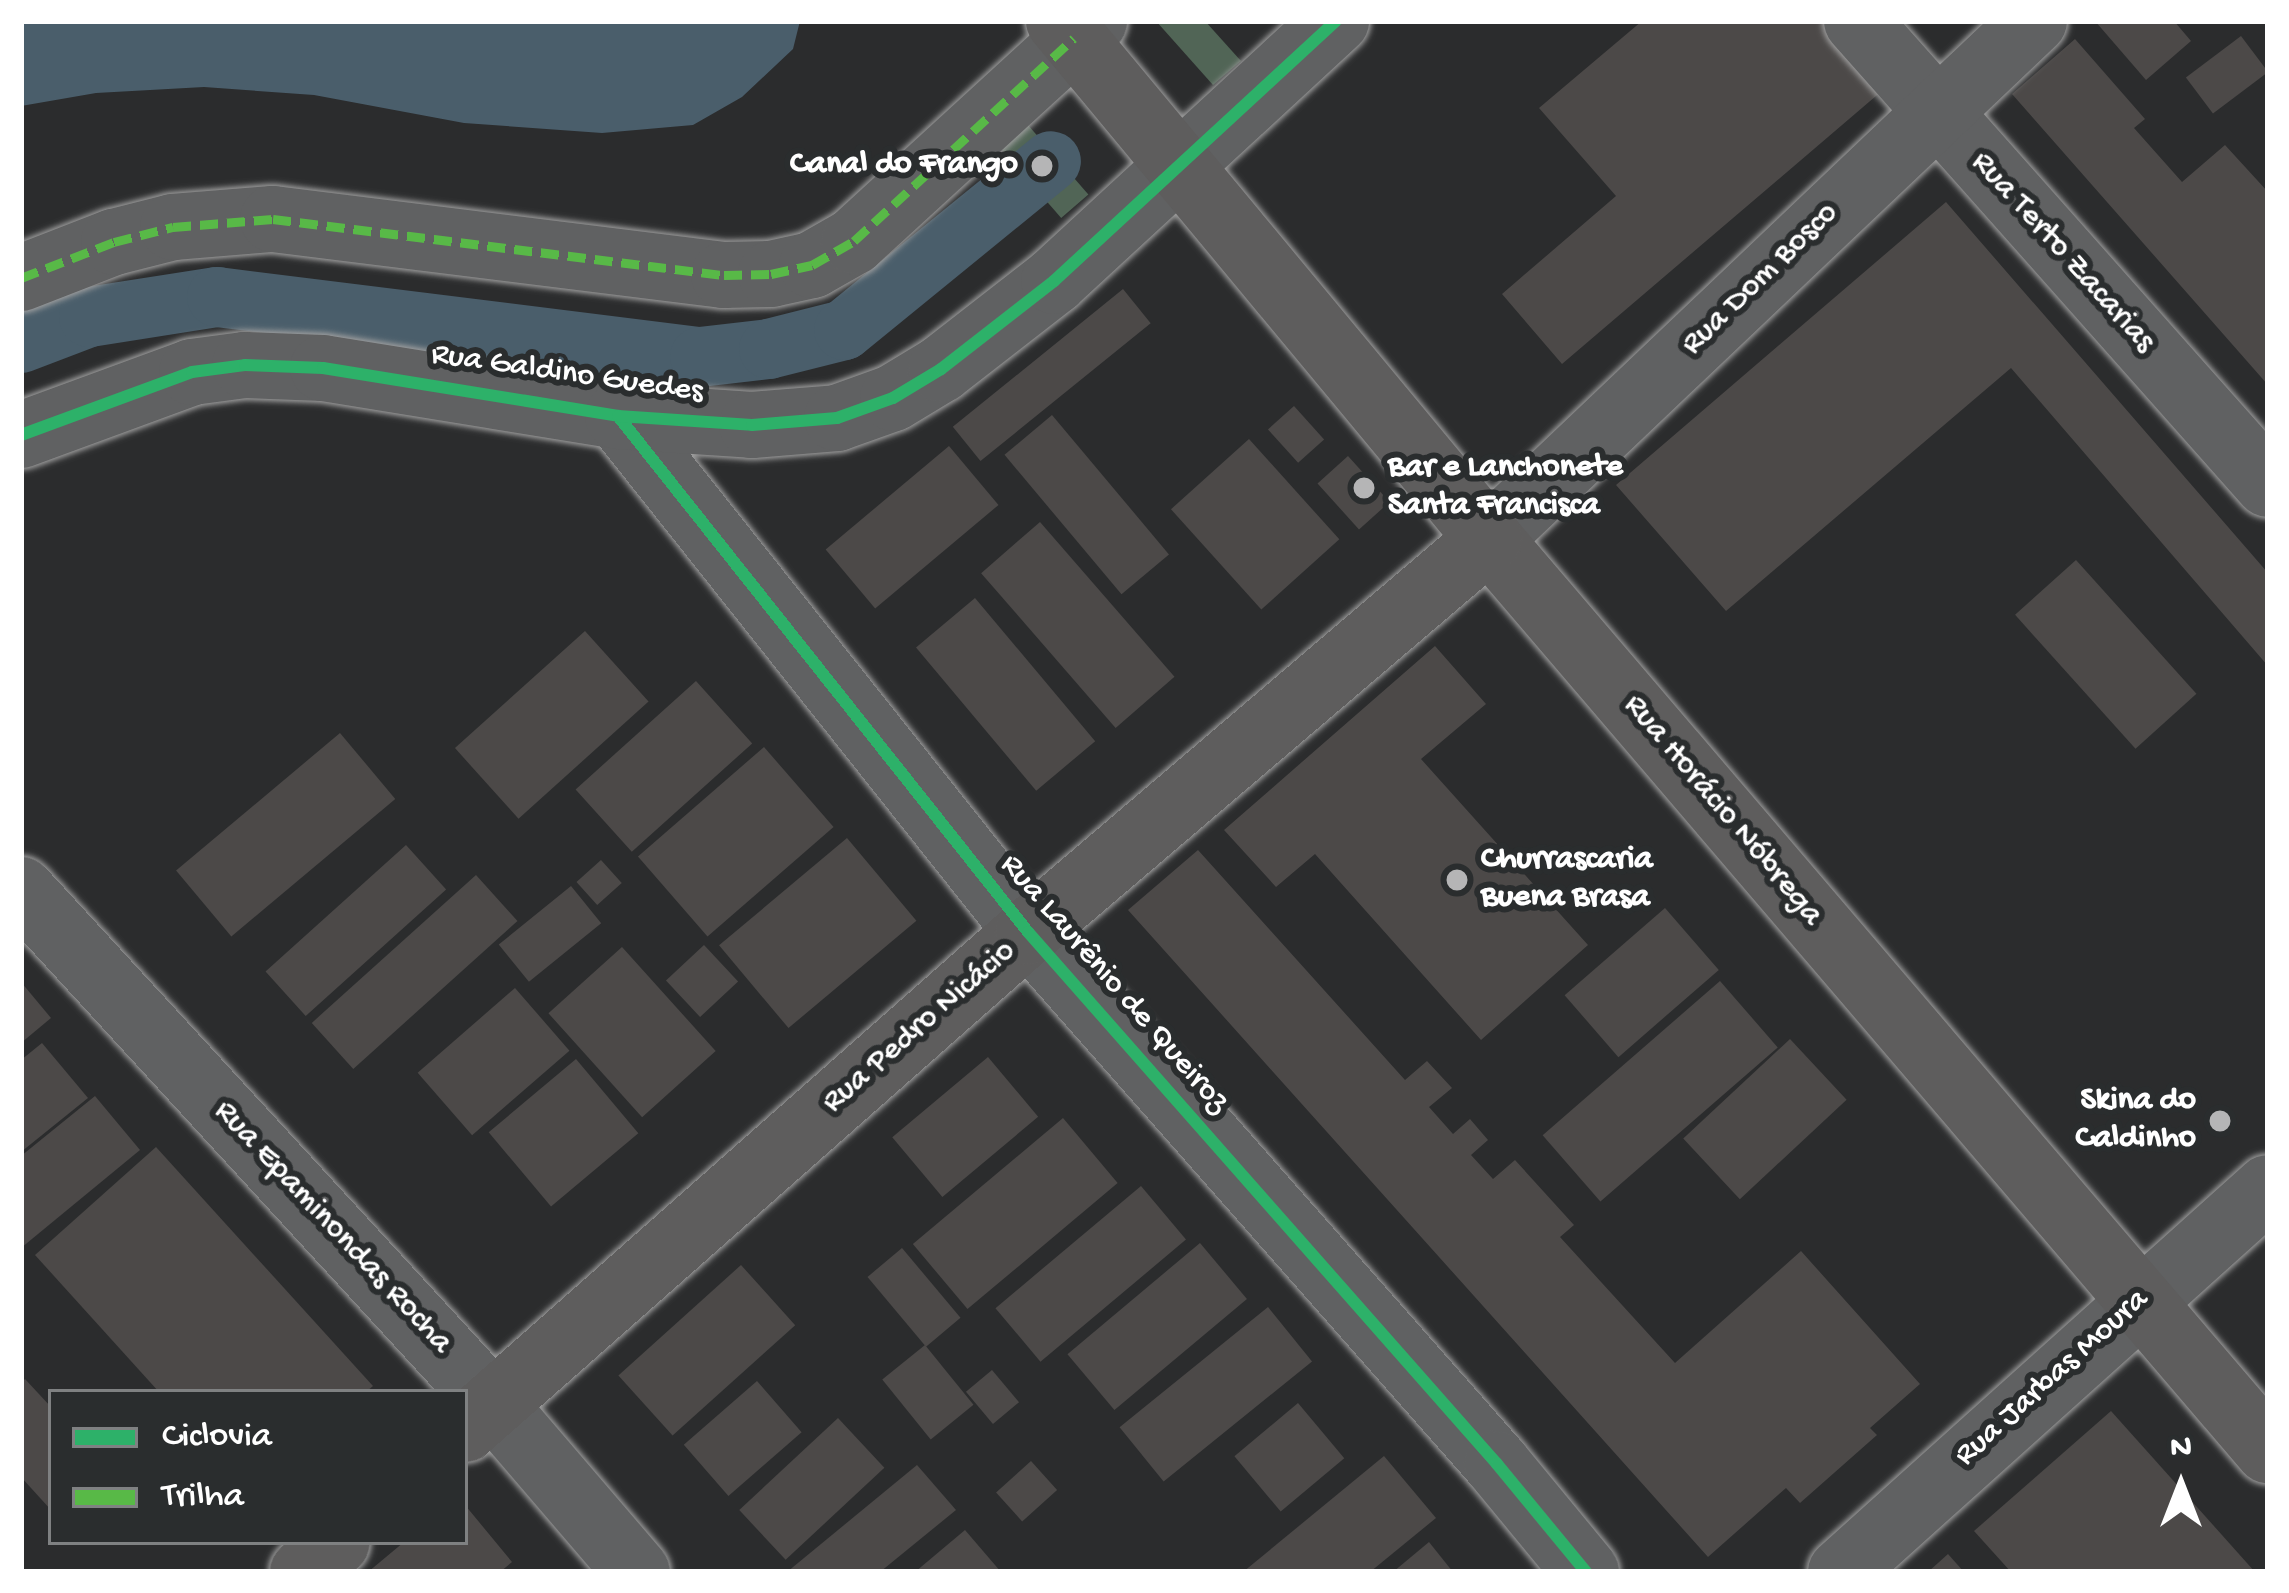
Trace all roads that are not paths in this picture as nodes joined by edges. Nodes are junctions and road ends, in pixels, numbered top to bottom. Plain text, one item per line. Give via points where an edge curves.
1 (1336, 21) edge
2 (1857, 21) edge
3 (2034, 21) edge
4 (1076, 27) edge
5 (1936, 113) junction
6 (1182, 168) junction
7 (42, 270) edge
8 (618, 416) junction
9 (21, 435) edge
10 (2268, 484) edge
11 (1490, 539) junction
12 (21, 890) edge
13 (1028, 932) junction
14 (2268, 1188) edge
15 (2138, 1302) junction
16 (455, 1389) edge
17 (479, 1416) edge
18 (2268, 1450) edge
19 (334, 1545) edge
20 (303, 1572) edge
21 (637, 1572) edge
22 (1586, 1572) edge
23 (1841, 1572) edge

1 - 6 street, Rua Galdino Guedes
2 - 5 street, Rua Terto Zacarias
3 - 5 street, Rua Dom Bosco
4 - 6 main road, Rua Horácio Nóbrega
4 - 7 street via 854,241 812,265 724,275 273,219 173,227
5 - 10 street, Rua Terto Zacarias
5 - 11 street, Rua Dom Bosco
6 - 8 street, Rua Galdino Guedes via 1035,296 893,398 837,418 752,425
6 - 11 main road, Rua Horácio Nóbrega
8 - 9 street, Rua Galdino Guedes via 323,368 245,364 170,379
8 - 13 street, Rua Laurênio de Queiroz
11 - 13 main road, Rua Pedro Nicácio
11 - 15 main road, Rua Horácio Nóbrega
12 - 16 street, Rua Epaminondas Rocha
13 - 17 main road, Rua Pedro Nicácio
13 - 22 street, Rua Laurênio de Queiroz
14 - 15 street, Rua Jarbas Moura
15 - 18 main road, Rua Horácio Nóbrega
15 - 23 street, Rua Jarbas Moura
17 - 21 street, Rua Epaminondas Rocha
19 - 20 main road

